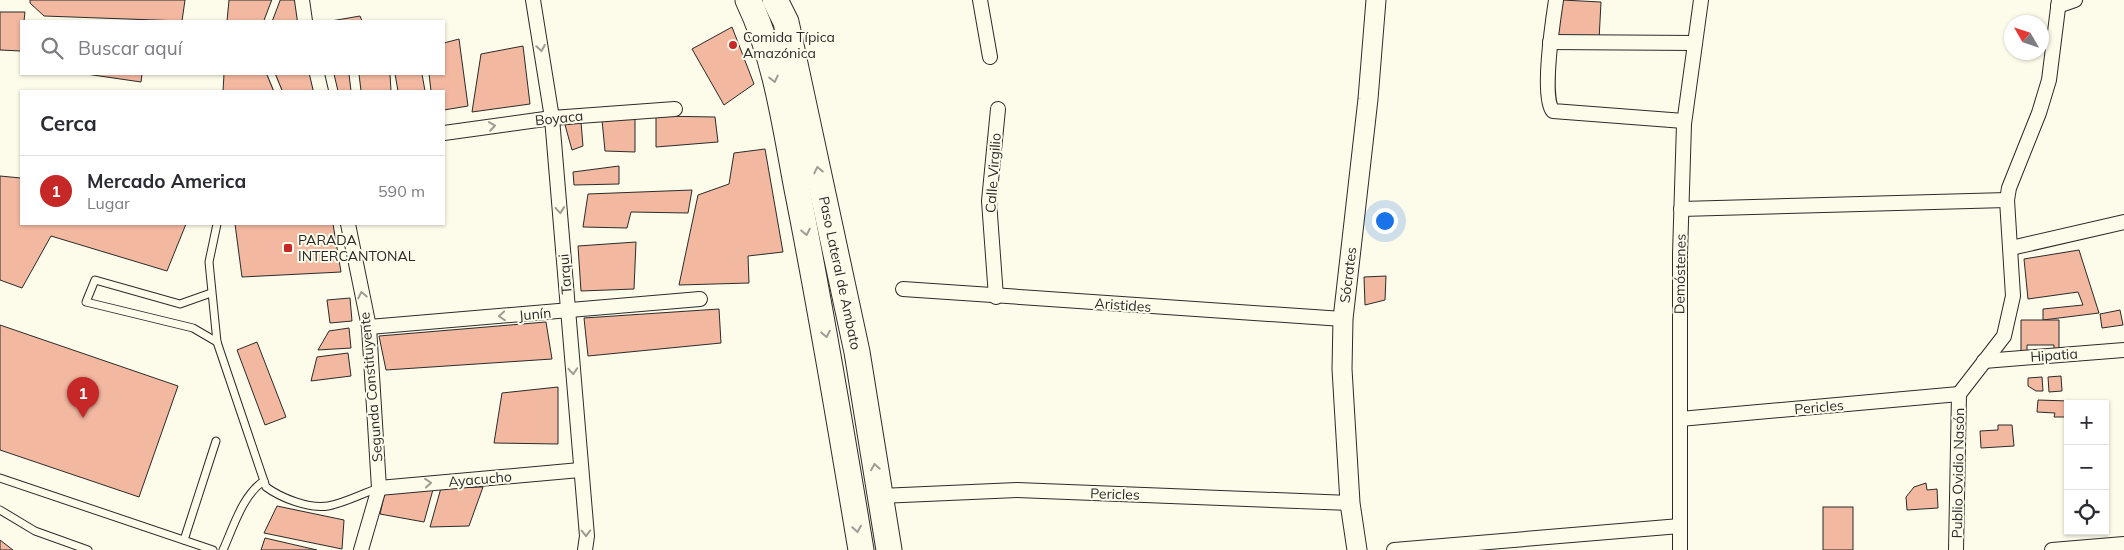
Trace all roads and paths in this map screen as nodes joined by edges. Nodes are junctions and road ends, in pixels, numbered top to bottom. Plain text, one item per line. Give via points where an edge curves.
1 (276, 0) edge
2 (302, 0) edge
3 (534, 0) edge
4 (748, 0) edge
5 (775, 0) edge
6 (980, 0) edge
7 (1376, 0) edge
8 (1556, 0) edge
9 (1701, 0) edge
10 (2075, 0) edge
11 (2058, 3) edge
12 (268, 20) edge
13 (305, 20) edge
14 (1550, 42) junction
15 (1695, 43) junction
16 (990, 57) dead end
17 (271, 75) edge
18 (317, 75) edge
19 (278, 90) edge
20 (321, 90) edge
21 (675, 108) dead end
22 (998, 109) dead end
23 (552, 118) junction
24 (1684, 121) junction
25 (445, 133) edge
26 (2007, 200) junction
27 (1681, 209) junction
28 (2124, 222) edge
29 (217, 225) edge
30 (348, 225) edge
31 (2011, 248) junction
32 (902, 289) dead end
33 (212, 293) junction
34 (996, 297) junction
35 (700, 299) dead end
36 (568, 311) junction
37 (1343, 319) junction
38 (369, 327) junction
39 (217, 342) junction
40 (2124, 350) edge
41 (1984, 361) junction
42 (1959, 394) junction
43 (1680, 419) junction
44 (216, 441) dead end
45 (580, 470) junction
46 (0, 478) edge
47 (264, 481) junction
48 (379, 488) junction
49 (880, 496) junction
50 (1350, 503) junction
51 (0, 510) edge
52 (1680, 526) junction
53 (184, 540) junction
54 (2124, 544) edge
55 (88, 550) edge
56 (213, 550) edge
57 (223, 550) edge
58 (361, 550) edge
59 (585, 550) edge
60 (861, 550) edge
61 (889, 550) edge
62 (1357, 550) edge
63 (1394, 550) edge
64 (1680, 550) edge
65 (1956, 550) edge
66 (2052, 550) edge

1 - 12 lane
2 - 13 street
3 -> 23 street, Tarqui
4 -> 60 highway, Paso Lateral de Ambato via 762,29 783,115 830,358
49 -> 5 highway, Paso Lateral de Ambato via 857,352 786,22
6 - 16 street
7 - 37 street, Sócrates
8 - 14 street
9 - 15 street, Demóstenes
10 - 11 street
11 - 26 street, Publio Ovidio Nasón via 2049,80
14 - 15 street
14 - 24 street via 1548,104 1553,112
15 - 24 street, Demóstenes
17 - 19 lane
18 - 20 street
21 - 23 street, Boyaca
22 - 34 street, Calle Virgilio via 989,201
25 -> 23 street, Boyaca
23 -> 36 street, Tarqui
24 - 27 street, Demóstenes
26 - 27 street
26 - 31 street, Publio Ovidio Nasón
27 - 43 street, Demóstenes
28 - 31 street
29 - 33 lane via 209,262
38 -> 30 street, Segunda Constituyente
31 - 41 street, Publio Ovidio Nasón via 2013,296 2004,336
32 - 34 street, Aristides
33 - 39 lane
33 - 39 lane via 180,304 95,280 86,302 193,328
34 - 37 street, Aristides
35 - 36 street, Junín
36 -> 38 street, Junín
36 -> 45 street, Tarqui
37 - 50 street, Sócrates via 1342,369
38 - 48 street, Segunda Constituyente
39 - 47 lane
40 - 41 street, Hipatia
41 - 42 street, Publio Ovidio Nasón
42 - 43 street, Pericles
42 - 65 street, Publio Ovidio Nasón
43 - 52 street, Demóstenes
44 - 53 lane
48 -> 45 street, Ayacucho
45 -> 59 street, Tarqui via 587,536
46 - 53 lane
47 - 48 lane via 266,487 279,497 327,506
47 - 57 lane via 256,486 245,504
48 - 58 street, Segunda Constituyente
49 - 50 street, Pericles via 1018,490
49 - 61 highway, Paso Lateral de Ambato
50 - 62 street, Sócrates
51 - 55 lane via 35,532
52 - 63 street
52 - 64 street, Demóstenes
53 - 56 lane
54 - 66 street

